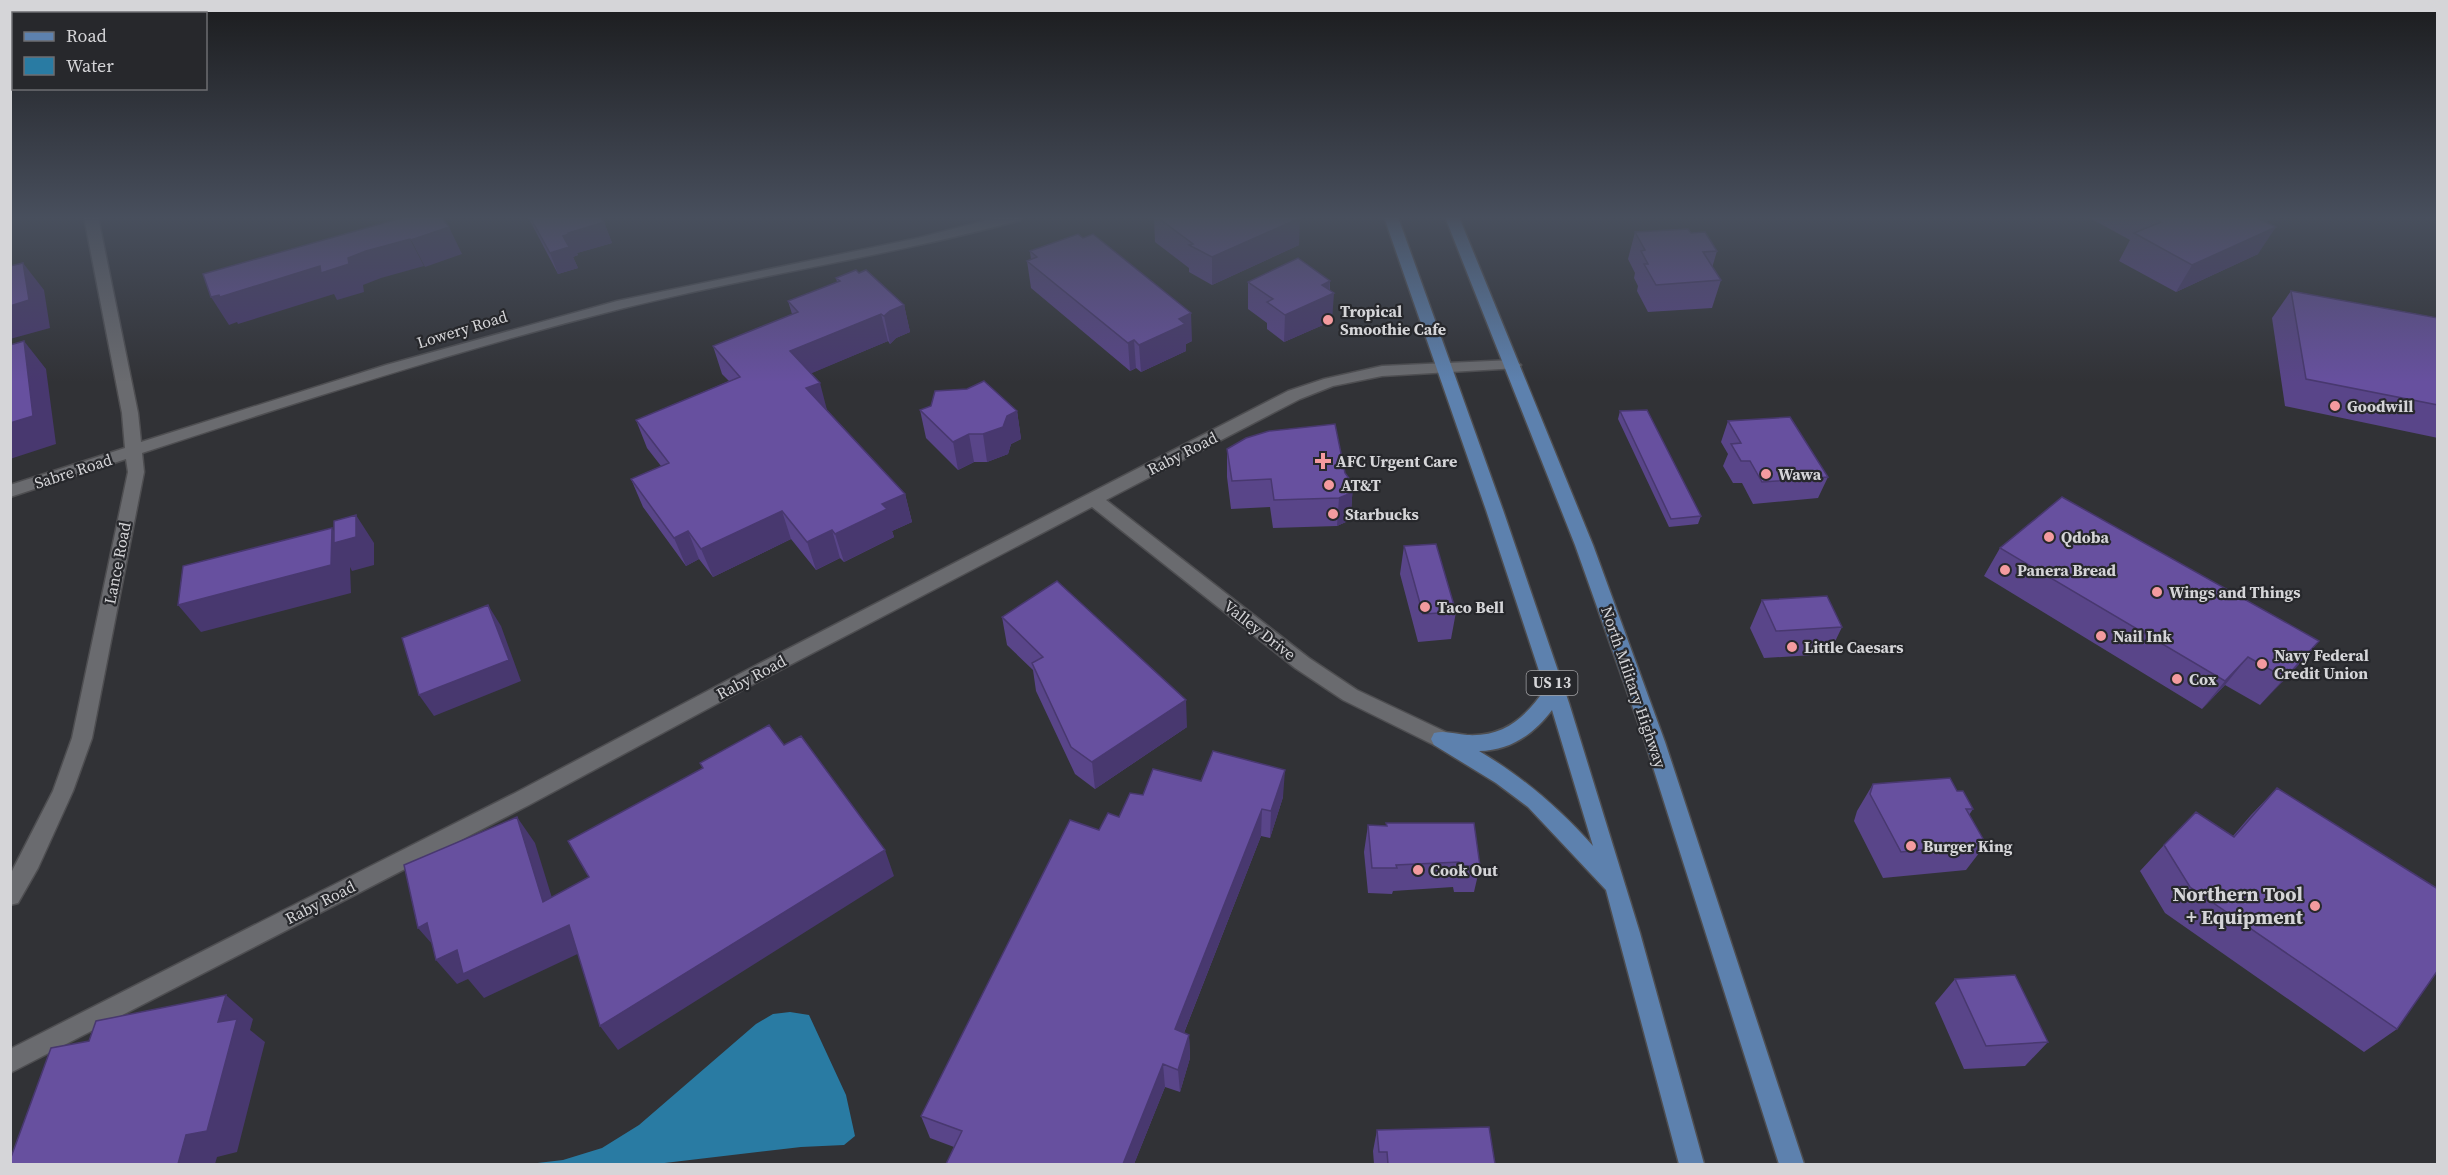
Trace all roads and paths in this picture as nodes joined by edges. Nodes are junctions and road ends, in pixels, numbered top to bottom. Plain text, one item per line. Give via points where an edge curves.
1 (102, 272) edge
2 (772, 272) edge
3 (1410, 272) edge
4 (1475, 272) edge
5 (1513, 365) junction
6 (1443, 367) junction
7 (135, 450) junction
8 (10, 491) edge
9 (1093, 499) junction
10 (1554, 691) junction
11 (1441, 739) junction
12 (1614, 886) junction
13 (10, 896) edge
14 (10, 1062) edge
15 (1692, 1164) edge
16 (1792, 1164) edge

1 - 7 street, Lance Road
2 - 7 street, Lowery Road via 536,326
3 - 6 main road, US 13
4 - 5 main road, North Military Highway
5 - 6 street, Raby Road
5 - 16 main road, North Military Highway via 1584,545 1654,742
6 - 9 street, Raby Road via 1382,370 1329,382
6 - 10 main road, US 13
7 - 8 street, Sabre Road
7 - 13 street, Lance Road via 136,472 82,738 58,801
9 - 11 street, Valley Drive via 1302,663 1350,695
9 - 14 street, Raby Road
10 - 11 main road via 1526,728 1511,736 1489,743
10 - 12 main road, US 13
11 - 12 main road via 1524,792 1564,828
12 - 15 main road, US 13

